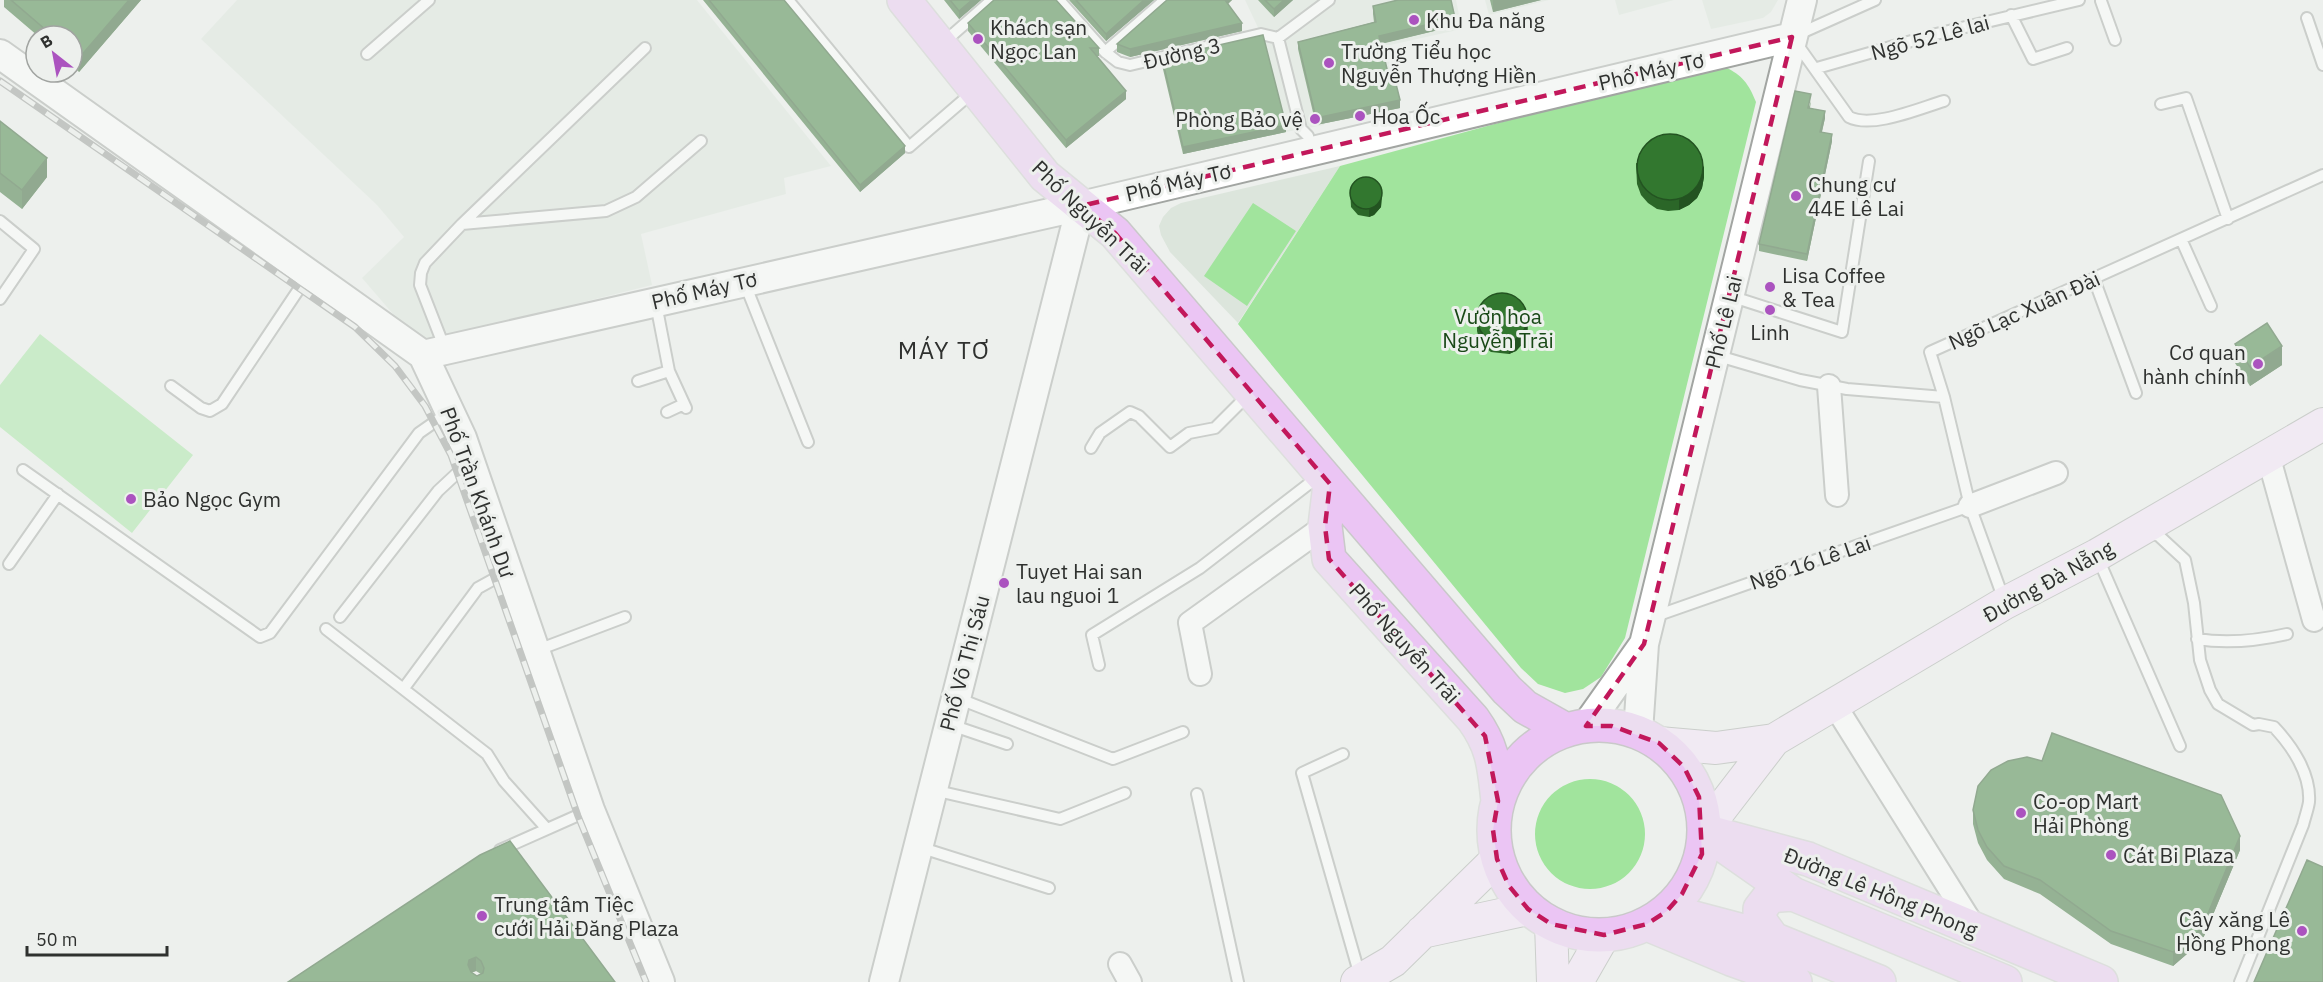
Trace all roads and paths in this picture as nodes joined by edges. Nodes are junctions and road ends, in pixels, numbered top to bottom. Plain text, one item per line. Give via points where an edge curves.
1 (429, 0) edge
2 (788, 0) edge
3 (904, 0) edge
4 (992, 0) edge
5 (1059, 0) edge
6 (1166, 0) edge
7 (1329, 0) edge
8 (1802, 0) edge
9 (1875, 0) edge
10 (2079, 0) edge
11 (2101, 0) edge
12 (2011, 15) junction
13 (2307, 18) dead end
14 (1792, 37) junction
15 (1278, 39) junction
16 (2115, 40) dead end
17 (941, 46) junction
18 (645, 48) dead end
19 (2067, 48) dead end
20 (1105, 52) junction
21 (0, 54) edge
22 (367, 54) dead end
23 (2323, 65) edge
24 (1816, 68) junction
25 (976, 89) junction
26 (1944, 101) dead end
27 (2161, 104) dead end
28 (701, 141) dead end
29 (1309, 144) junction
30 (1869, 161) dead end
31 (2323, 175) edge
32 (1081, 206) junction
33 (2228, 219) junction
34 (0, 221) edge
35 (462, 224) junction
36 (2181, 239) junction
37 (309, 274) junction
38 (2094, 279) junction
39 (743, 280) junction
40 (1730, 296) junction
41 (0, 299) edge
42 (656, 300) junction
43 (2211, 306) dead end
44 (434, 352) junction
45 (1715, 354) junction
46 (669, 371) junction
47 (638, 381) dead end
48 (171, 386) dead end
49 (1829, 386) junction
50 (1251, 392) junction
51 (2136, 393) dead end
52 (1944, 397) junction
53 (449, 412) junction
54 (667, 412) dead end
55 (2323, 424) edge
56 (808, 442) dead end
57 (1091, 448) dead end
58 (2268, 455) junction
59 (470, 461) junction
60 (24, 470) dead end
61 (2056, 473) dead end
62 (1325, 479) junction
63 (58, 494) junction
64 (1837, 495) dead end
65 (1970, 506) junction
66 (1325, 526) junction
67 (2140, 529) junction
68 (2097, 555) junction
69 (9, 564) dead end
70 (507, 572) junction
71 (2005, 603) junction
72 (340, 617) dead end
73 (625, 617) dead end
74 (2314, 620) dead end
75 (326, 629) dead end
76 (1647, 631) junction
77 (2287, 634) dead end
78 (2197, 639) junction
79 (534, 651) junction
80 (1099, 665) dead end
81 (1200, 674) dead end
82 (404, 688) junction
83 (1834, 704) junction
84 (952, 711) junction
85 (1576, 728) junction
86 (1183, 732) dead end
87 (1649, 738) junction
88 (1774, 740) junction
89 (1007, 744) dead end
90 (2180, 746) dead end
91 (1344, 754) dead end
92 (932, 790) junction
93 (1125, 793) dead end
94 (1197, 794) dead end
95 (1498, 801) junction
96 (590, 810) junction
97 (547, 829) junction
98 (1704, 831) junction
99 (918, 847) junction
100 (492, 854) edge
101 (1497, 859) junction
102 (1049, 888) dead end
103 (1793, 894) junction
104 (1540, 916) junction
105 (1657, 917) junction
106 (1975, 929) junction
107 (1421, 932) junction
108 (1604, 935) junction
109 (1773, 939) junction
110 (1359, 981) edge
111 (660, 982) edge
112 (884, 982) edge
113 (1238, 982) edge
114 (1553, 982) edge
115 (1577, 982) edge
116 (1795, 982) edge
117 (1880, 982) edge
118 (2005, 982) edge
119 (2101, 982) edge
120 (2240, 982) edge

1 - 22 lane
2 - 25 lane via 909,147
3 - 17 main road, Phố Nguyễn Trãi
4 - 17 lane
5 - 20 lane
6 - 20 lane
7 - 15 lane
8 - 14 street, Phố Lê Lai
9 - 14 lane
10 - 12 lane, Ngõ 52 Lê lai
11 - 16 lane
12 - 19 lane via 2033,59
12 - 24 lane, Ngõ 52 Lê lai
13 - 23 lane
14 - 24 lane
14 - 29 street, Phố Máy Tơ
14 - 40 street, Phố Lê Lai
15 - 20 lane, Đường 3 via 1261,34 1130,65
15 - 29 lane via 1301,129
17 - 25 main road, Phố Nguyễn Trãi
18 - 35 lane
21 - 37 street
24 - 26 lane via 1849,117 1857,120 1866,122
25 - 32 main road, Phố Nguyễn Trãi via 1045,176
27 - 33 lane via 2186,98
28 - 35 lane via 636,197 606,211
29 - 32 street, Phố Máy Tơ
30 - 40 lane via 1842,332
31 - 33 lane, Ngõ Lạc Xuân Đài
32 - 39 street, Phố Máy Tơ
32 - 50 main road, Phố Nguyễn Trãi via 1114,233
32 - 84 street, Phố Võ Thị Sáu
33 - 36 lane, Ngõ Lạc Xuân Đài
34 - 41 lane via 34,249
35 - 44 lane via 425,263 421,273
36 - 38 lane, Ngõ Lạc Xuân Đài
36 - 43 lane
37 - 44 street
37 - 48 lane via 222,404 210,411 201,408
38 - 51 lane
38 - 52 lane, Ngõ Lạc Xuân Đài via 1930,352
39 - 42 street, Phố Máy Tơ
39 - 56 lane
40 - 45 street, Phố Lê Lai
42 - 44 street, Phố Máy Tơ
42 - 46 lane
44 - 53 street, Phố Trần Khánh Dư
45 - 49 lane
45 - 76 street, Phố Lê Lai
46 - 47 lane
46 - 54 lane via 685,406
49 - 52 lane
49 - 64 street
50 - 57 lane via 1215,428 1189,433 1170,447 1130,412 1100,433
50 - 62 main road, Phố Nguyễn Trãi
52 - 65 lane, Ngõ Lạc Xuân Đài
53 - 59 street, Phố Trần Khánh Dư
53 - 63 lane via 419,433 270,633 260,637
55 - 58 main road, Đường Đà Nẵng
58 - 67 main road, Đường Đà Nẵng
58 - 74 street
59 - 70 street, Phố Trần Khánh Dư
59 - 72 lane via 438,491
60 - 63 lane
61 - 65 street
62 - 66 main road, Phố Nguyễn Trãi
62 - 80 lane via 1200,568 1092,635
62 - 85 main road, Phố Nguyễn Trãi via 1507,690 1525,707
63 - 69 lane
65 - 71 lane, Ngõ Lạc Xuân Đài
65 - 76 lane, Ngõ 16 Lê Lai
66 - 81 street via 1190,623
66 - 95 main road, Phố Nguyễn Trãi via 1329,559 1485,736
67 - 68 main road, Đường Đà Nẵng
67 - 78 lane via 2159,536 2185,560
68 - 71 main road, Đường Đà Nẵng
68 - 90 lane
70 - 79 street, Phố Trần Khánh Dư
70 - 82 lane via 478,588
71 - 83 main road, Đường Đà Nẵng
73 - 79 lane
75 - 82 lane
76 - 85 street, Phố Lê Lai
76 - 87 street, Phố Lê Lai
77 - 78 lane via 2248,642
78 - 120 lane via 2200,660 2218,704 2253,725 2274,727 2296,758 2308,785 2303,825
79 - 96 street, Phố Trần Khánh Dư
82 - 97 lane via 488,754 504,780
83 - 88 main road, Đường Đà Nẵng
83 - 106 street
84 - 86 lane via 1113,759
84 - 89 lane
84 - 92 street, Phố Võ Thị Sáu
85 - 87 main road via 1612,726
85 - 95 main road via 1543,741 1523,757
87 - 88 main road, Đường Đà Nẵng via 1716,748
87 - 98 main road via 1684,767 1699,797
88 - 98 main road, Đường Đà Nẵng
91 - 110 lane via 1302,773
92 - 93 lane via 1060,819
92 - 99 street, Phố Võ Thị Sáu
94 - 113 lane
95 - 101 main road via 1493,830
96 - 97 lane
96 - 111 street, Phố Trần Khánh Dư
97 - 100 lane
98 - 103 main road, Đường Lê Hồng Phong
98 - 105 main road via 1702,854 1694,875 1682,894
98 - 106 main road, Đường Lê Hồng Phong via 1808,859
99 - 102 lane
99 - 112 street, Phố Võ Thị Sáu
101 - 104 main road via 1509,886
101 - 107 main road
103 - 109 main road via 1770,896 1760,909 1760,921
103 - 118 main road, Đường Lê Hồng Phong
104 - 107 main road
104 - 108 main road via 1577,933
104 - 114 main road
105 - 108 main road via 1626,932
105 - 109 main road
105 - 116 main road via 1731,959
106 - 119 main road, Đường Lê Hồng Phong
107 - 110 main road via 1393,961
108 - 115 main road
109 - 117 main road

